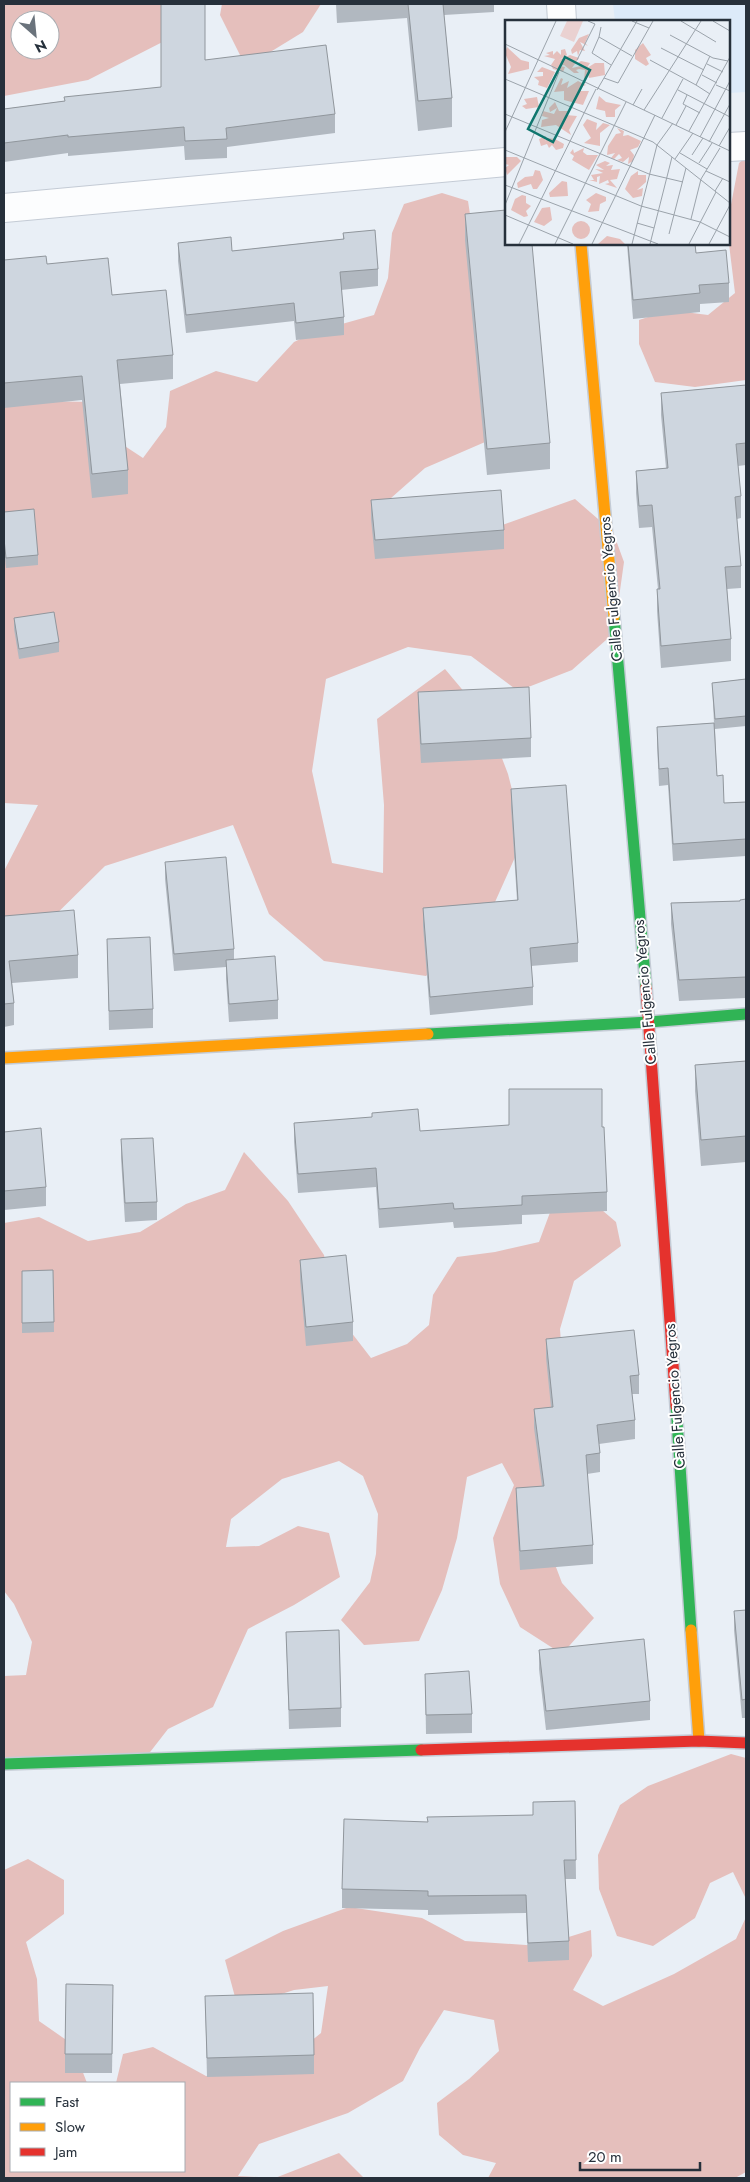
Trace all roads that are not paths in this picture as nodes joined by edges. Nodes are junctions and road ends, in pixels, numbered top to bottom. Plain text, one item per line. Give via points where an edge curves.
1 (561, 4) edge
2 (562, 20) edge
3 (746, 146) edge
4 (730, 147) edge
5 (505, 162) edge
6 (4, 208) edge
7 (581, 245) edge
8 (746, 1014) edge
9 (648, 1022) junction
10 (4, 1058) edge
11 (699, 1741) junction
12 (746, 1743) edge
13 (4, 1764) edge

1 - 2 street
3 - 4 street
5 - 6 street
7 - 9 street, Calle Fulgencio Yegros
8 - 9 street
9 - 10 street
9 - 11 street, Calle Fulgencio Yegros
11 - 12 street
11 - 13 street

